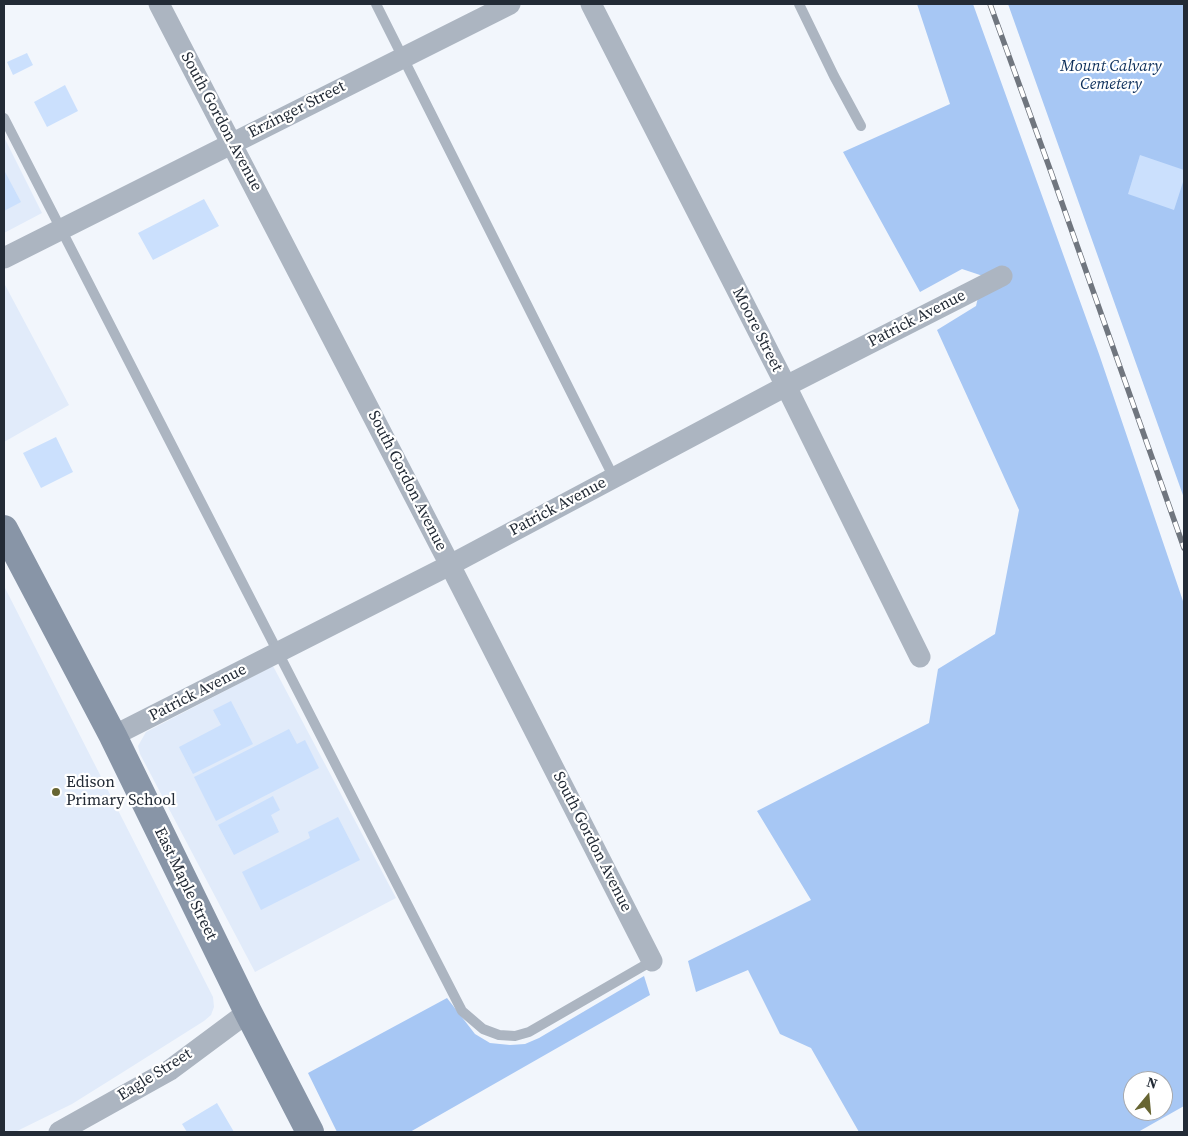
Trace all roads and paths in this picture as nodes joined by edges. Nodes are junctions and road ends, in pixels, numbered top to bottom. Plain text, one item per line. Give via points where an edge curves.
1 (159, 4) edge
2 (376, 4) edge
3 (510, 4) edge
4 (591, 4) edge
5 (799, 4) edge
6 (403, 58) junction
7 (4, 118) edge
8 (862, 126) dead end
9 (232, 143) junction
10 (61, 229) junction
11 (4, 258) edge
12 (1002, 276) dead end
13 (786, 386) junction
14 (614, 478) junction
15 (4, 529) edge
16 (450, 565) junction
17 (278, 652) junction
18 (920, 657) dead end
19 (113, 736) junction
20 (652, 960) joint
21 (248, 1012) junction
22 (59, 1132) edge
23 (310, 1132) edge

1 - 9 street, South Gordon Avenue
2 - 6 lane
3 - 6 street, Erzinger Street
4 - 13 street, Moore Street
5 - 8 lane
6 - 9 street, Erzinger Street
6 - 14 lane
7 - 10 lane
9 - 10 street, Erzinger Street
9 - 16 street, South Gordon Avenue
10 - 11 street, Erzinger Street
10 - 17 lane
12 - 13 street, Patrick Avenue
13 - 14 street, Patrick Avenue
13 - 18 street, Moore Street
14 - 16 street, Patrick Avenue
15 - 19 main road, East Maple Street
16 - 17 street, Patrick Avenue
16 - 20 street, South Gordon Avenue
17 - 19 street, Patrick Avenue
17 - 20 lane via 462,1011 483,1029 499,1035 515,1036 529,1032
19 - 21 main road, East Maple Street
21 - 22 street, Eagle Street via 170,1070
21 - 23 main road, East Maple Street

